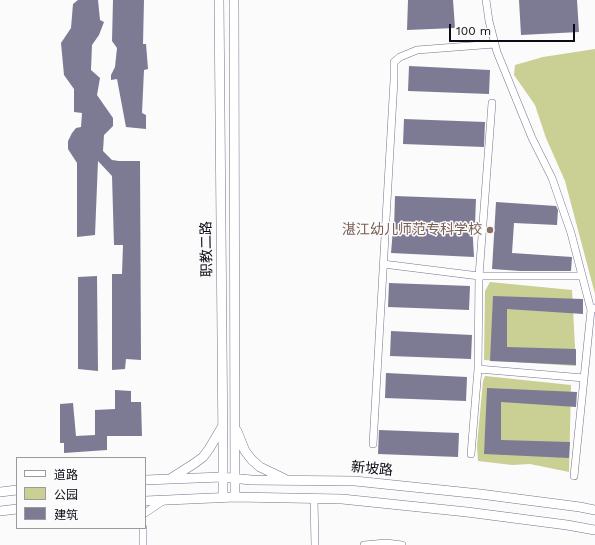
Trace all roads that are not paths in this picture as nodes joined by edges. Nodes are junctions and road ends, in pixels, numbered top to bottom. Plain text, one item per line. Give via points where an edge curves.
1 (219, 0) edge
2 (234, 0) edge
3 (486, 0) edge
4 (495, 44) junction
5 (492, 103) dead end
6 (384, 264) junction
7 (479, 276) junction
8 (581, 276) junction
9 (593, 309) edge
10 (478, 368) junction
11 (584, 378) junction
12 (223, 426) junction
13 (234, 426) junction
14 (373, 444) dead end
15 (471, 454) dead end
16 (574, 476) dead end
17 (222, 477) junction
18 (234, 478) junction
19 (169, 479) junction
20 (146, 480) edge
21 (288, 480) junction
22 (16, 490) edge
23 (0, 492) edge
24 (223, 497) junction
25 (235, 497) junction
26 (314, 499) junction
27 (146, 501) edge
28 (163, 501) junction
29 (16, 509) edge
30 (595, 510) edge
31 (0, 511) edge
32 (146, 512) edge
33 (143, 529) edge
34 (595, 530) edge
35 (143, 545) edge
36 (315, 545) edge
37 (364, 545) edge
38 (402, 545) edge

1 - 12 street, 职教二路
2 - 13 street, 职教二路
3 - 4 street
4 - 6 street via 418,50 394,62
4 - 8 street via 532,138 552,178 571,233
5 - 7 street
6 - 7 street
6 - 14 street
7 - 8 street
7 - 10 street
8 - 9 street
9 - 11 street
10 - 11 street
10 - 15 street
11 - 16 street
12 - 17 street, 职教二路
12 - 19 street via 203,457
13 - 18 street, 职教二路
13 - 21 street via 244,451 252,460 260,467
17 - 18 street, 新坡路
17 - 19 street, 新坡路
17 - 24 street, 职教二路
18 - 21 street, 新坡路
18 - 25 street, 职教二路
19 - 20 street, 新坡路
21 - 30 street, 新坡路 via 355,481 488,495
22 - 23 street
24 - 25 street
24 - 28 street
25 - 26 street
26 - 34 street via 342,499 467,512
26 - 36 street
27 - 28 street
28 - 32 street
29 - 31 street
33 - 35 street
37 - 38 street

